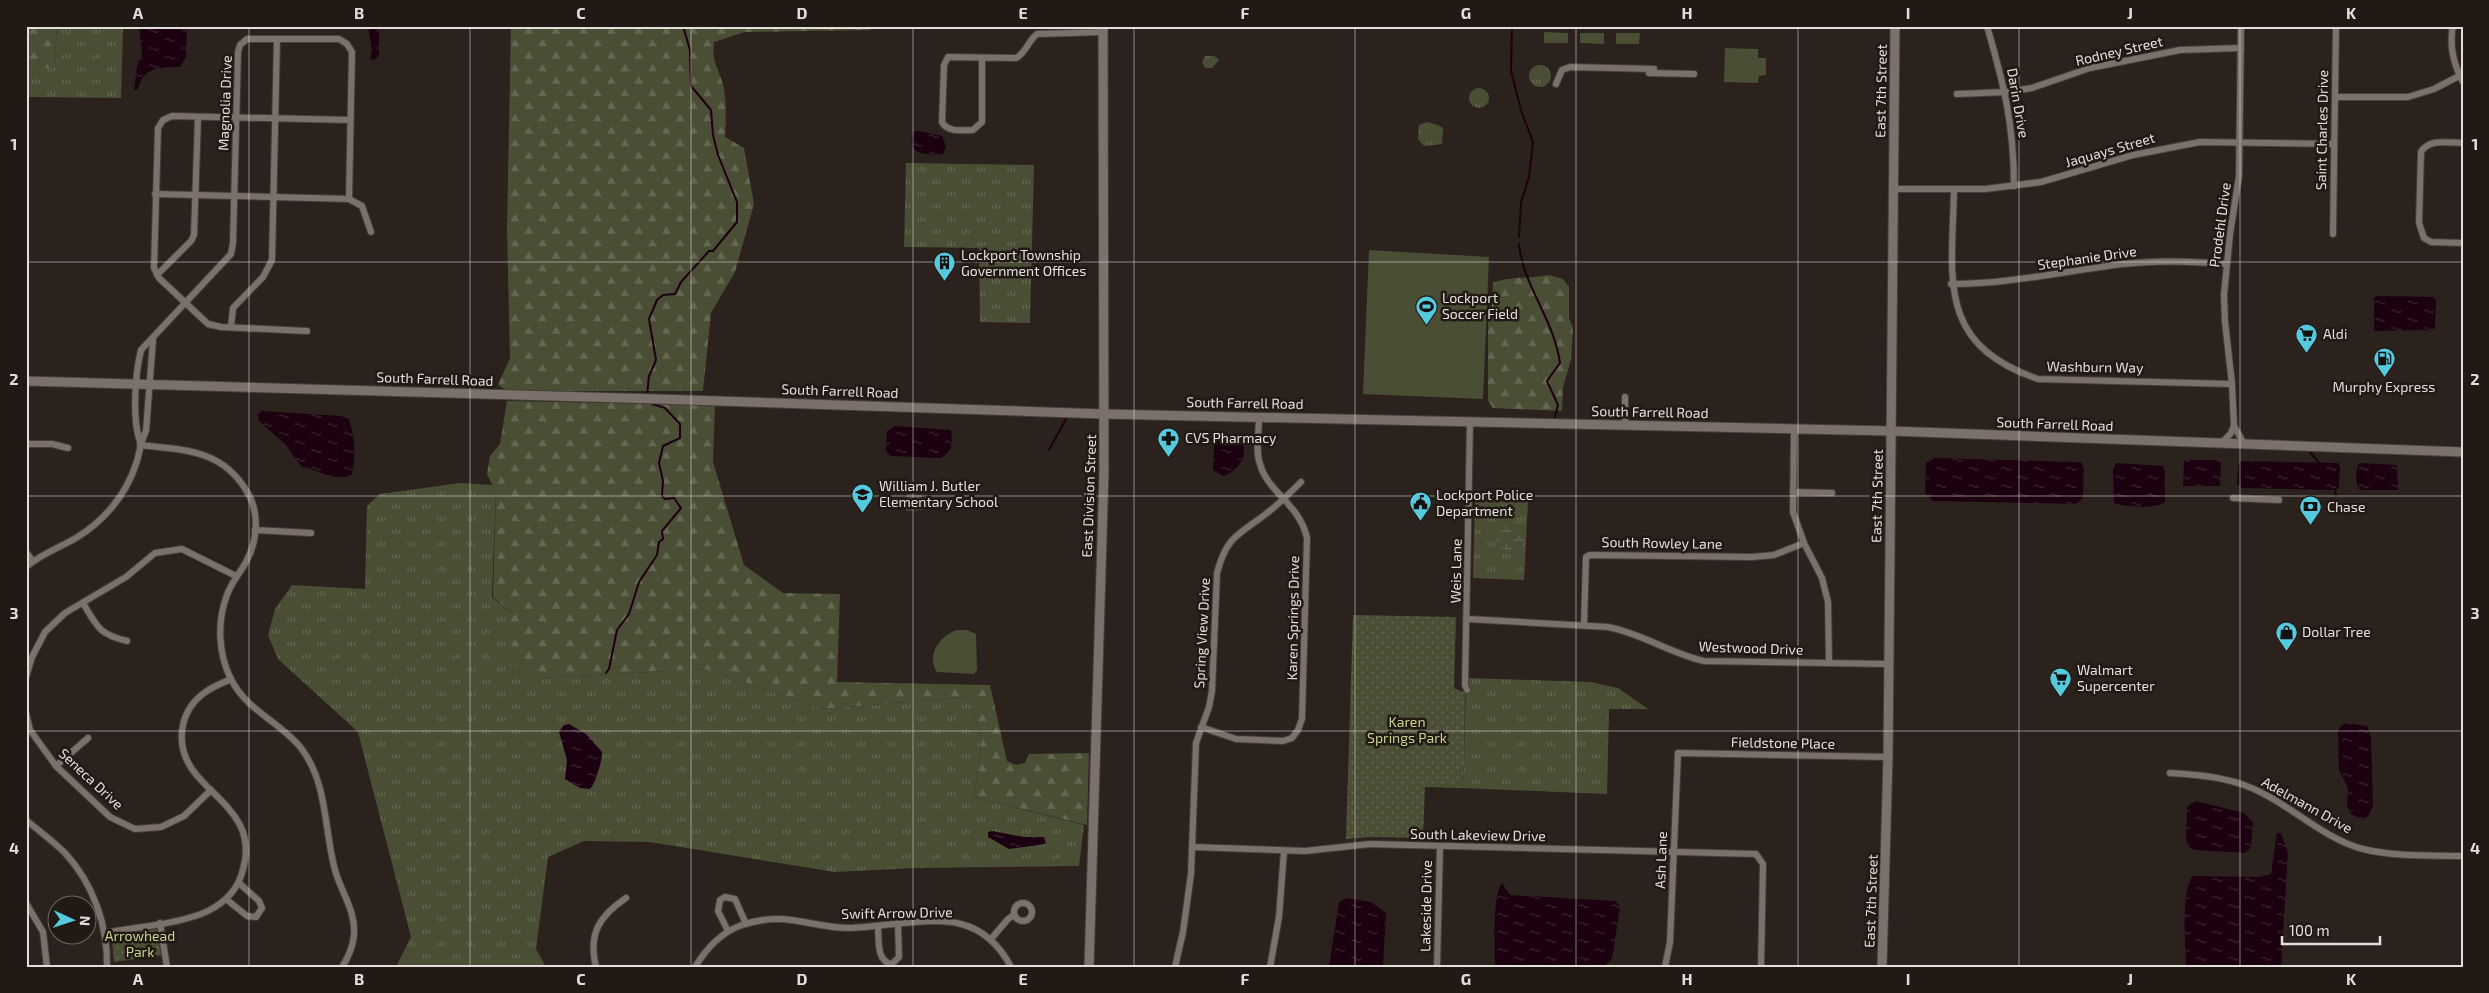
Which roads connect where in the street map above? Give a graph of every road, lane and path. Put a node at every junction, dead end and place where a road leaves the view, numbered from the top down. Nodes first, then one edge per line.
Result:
1 (1895, 26) edge
2 (1987, 26) edge
3 (2241, 26) edge
4 (2336, 26) edge
5 (2453, 26) edge
6 (1103, 29) edge
7 (277, 39) junction
8 (2241, 48) junction
9 (982, 58) junction
10 (1694, 74) dead end
11 (2462, 77) edge
12 (1556, 84) dead end
13 (2006, 92) junction
14 (1957, 94) dead end
15 (2335, 97) junction
16 (198, 117) junction
17 (236, 117) junction
18 (276, 118) junction
19 (350, 120) junction
20 (2240, 142) junction
21 (2463, 143) edge
22 (2334, 144) junction
23 (2014, 186) junction
24 (1894, 189) junction
25 (1954, 190) junction
26 (155, 194) junction
27 (195, 195) junction
28 (234, 196) junction
29 (274, 197) junction
30 (349, 199) junction
31 (371, 232) dead end
32 (2333, 234) dead end
33 (2463, 243) edge
34 (2226, 264) junction
35 (157, 274) junction
36 (1951, 284) junction
37 (185, 304) junction
38 (231, 328) junction
39 (307, 330) dead end
40 (153, 340) junction
41 (26, 381) edge
42 (137, 384) junction
43 (148, 384) junction
44 (2232, 384) junction
45 (1626, 396) dead end
46 (1104, 414) junction
47 (1259, 418) junction
48 (1470, 422) junction
49 (1625, 426) junction
50 (2234, 426) junction
51 (1794, 429) junction
52 (1892, 431) junction
53 (140, 443) junction
54 (2222, 443) junction
55 (26, 444) edge
56 (2244, 444) junction
57 (68, 448) dead end
58 (2463, 452) edge
59 (1302, 482) dead end
60 (1793, 492) junction
61 (1832, 493) dead end
62 (1284, 498) junction
63 (2233, 498) dead end
64 (2279, 500) dead end
65 (255, 530) junction
66 (311, 534) dead end
67 (1804, 543) junction
68 (26, 552) edge
69 (33, 561) junction
70 (26, 567) edge
71 (236, 576) junction
72 (83, 602) junction
73 (1468, 620) junction
74 (1584, 625) junction
75 (127, 641) dead end
76 (1829, 662) junction
77 (1889, 664) junction
78 (26, 677) edge
79 (231, 679) junction
80 (1467, 690) dead end
81 (26, 713) edge
82 (1201, 727) junction
83 (88, 738) dead end
84 (1678, 753) joint
85 (1888, 757) junction
86 (56, 766) junction
87 (2170, 773) dead end
88 (211, 790) junction
89 (26, 820) edge
90 (1440, 846) junction
91 (1192, 847) junction
92 (1284, 851) junction
93 (1673, 852) junction
94 (2463, 856) edge
95 (239, 884) junction
96 (626, 898) dead end
97 (226, 899) junction
98 (26, 903) edge
99 (1014, 915) dead end
100 (160, 923) junction
101 (746, 924) junction
102 (898, 925) junction
103 (878, 926) junction
104 (728, 931) junction
105 (104, 932) junction
106 (991, 939) junction
107 (47, 967) edge
108 (107, 967) edge
109 (167, 967) edge
110 (342, 967) edge
111 (596, 967) edge
112 (695, 967) edge
113 (1011, 967) edge
114 (1090, 967) edge
115 (1175, 967) edge
116 (1270, 967) edge
117 (1437, 967) edge
118 (1665, 967) edge
119 (1761, 967) edge
120 (1882, 967) edge

1 - 24 street, East 7th Street
2 - 13 street, Darin Drive
3 - 8 street, Prodehl Drive
4 - 15 street, Saint Charles Drive
5 - 11 street
6 - 9 street
6 - 46 street, East Division Street
7 - 17 street, Magnolia Drive
7 - 18 street
7 - 19 street, Magnolia Drive
8 - 13 street, Rodney Street
8 - 20 street, Prodehl Drive
9 - 9 street
10 - 12 street
11 - 15 street
13 - 14 street, Rodney Street
13 - 23 street, Darin Drive
15 - 22 street, Saint Charles Drive
16 - 17 street
16 - 26 street
16 - 27 street
17 - 18 street
17 - 28 street, Magnolia Drive
18 - 19 street
18 - 29 street
19 - 30 street, Magnolia Drive
20 - 22 street, Jaquays Street
20 - 23 street, Jaquays Street
20 - 34 street, Prodehl Drive
21 - 33 street
22 - 32 street, Saint Charles Drive
23 - 25 street, Jaquays Street
24 - 25 street, Jaquays Street
24 - 52 street, East 7th Street
25 - 36 street, Washburn Way
26 - 27 street
26 - 35 street
27 - 28 street
27 - 35 street
28 - 29 street
28 - 37 street, Magnolia Drive
29 - 30 street
29 - 38 street
30 - 31 street
34 - 36 street, Stephanie Drive
34 - 44 street, Prodehl Drive
35 - 37 street
36 - 44 street, Washburn Way
37 - 38 street
37 - 40 street, Magnolia Drive
38 - 39 street
40 - 42 street, Magnolia Drive
40 - 43 street
41 - 42 street, South Farrell Road
42 - 43 street, South Farrell Road
42 - 53 street, Magnolia Drive
43 - 46 street, South Farrell Road
43 - 53 street
44 - 50 street, Prodehl Drive
45 - 49 street
46 - 47 street, South Farrell Road
46 - 114 street, East Division Street
47 - 48 street, South Farrell Road
47 - 62 street, Karen Springs Drive
48 - 49 street, South Farrell Road
48 - 73 street, Weis Lane
49 - 51 street, South Farrell Road
50 - 54 street
50 - 56 street, Prodehl Drive
51 - 52 street, South Farrell Road
51 - 60 street
52 - 54 street, South Farrell Road
52 - 77 street, East 7th Street
53 - 65 street
53 - 69 street
54 - 56 street, South Farrell Road
55 - 57 street
56 - 58 street, South Farrell Road
59 - 62 street, Spring View Drive
60 - 61 street
60 - 67 street
62 - 82 street, Spring View Drive
62 - 82 street, Karen Springs Drive
63 - 64 street
65 - 66 street
65 - 71 street
67 - 74 street, South Rowley Lane
67 - 76 street
68 - 69 street
69 - 70 street
71 - 72 street
71 - 79 street
72 - 75 street
72 - 78 street
73 - 74 street, Westwood Drive
73 - 80 street, Weis Lane
74 - 76 street, Westwood Drive
76 - 77 street, Westwood Drive
77 - 85 street, East 7th Street
79 - 88 street
79 - 110 street
81 - 86 street, Seneca Drive
82 - 91 street, Spring View Drive
83 - 86 street
84 - 85 street, Fieldstone Place
84 - 93 street, Ash Lane
85 - 120 street, East 7th Street
86 - 88 street, Seneca Drive
87 - 94 street, Adelmann Drive
88 - 95 street
89 - 105 street
90 - 92 street, South Lakeview Drive
90 - 93 street, South Lakeview Drive
90 - 117 street, Lakeside Drive
91 - 92 street, South Lakeview Drive
91 - 115 street, Spring View Drive
92 - 116 street
93 - 118 street, Ash Lane
93 - 119 street, South Lakeview Drive
95 - 97 street
95 - 97 street
96 - 111 street
97 - 100 street
98 - 107 street
99 - 106 street
100 - 105 street
100 - 109 street
101 - 103 street, Swift Arrow Drive
101 - 104 street, Swift Arrow Drive
101 - 104 street
102 - 103 street, Swift Arrow Drive
102 - 103 street
102 - 106 street, Swift Arrow Drive
104 - 112 street, Swift Arrow Drive
105 - 108 street
106 - 113 street, Swift Arrow Drive

